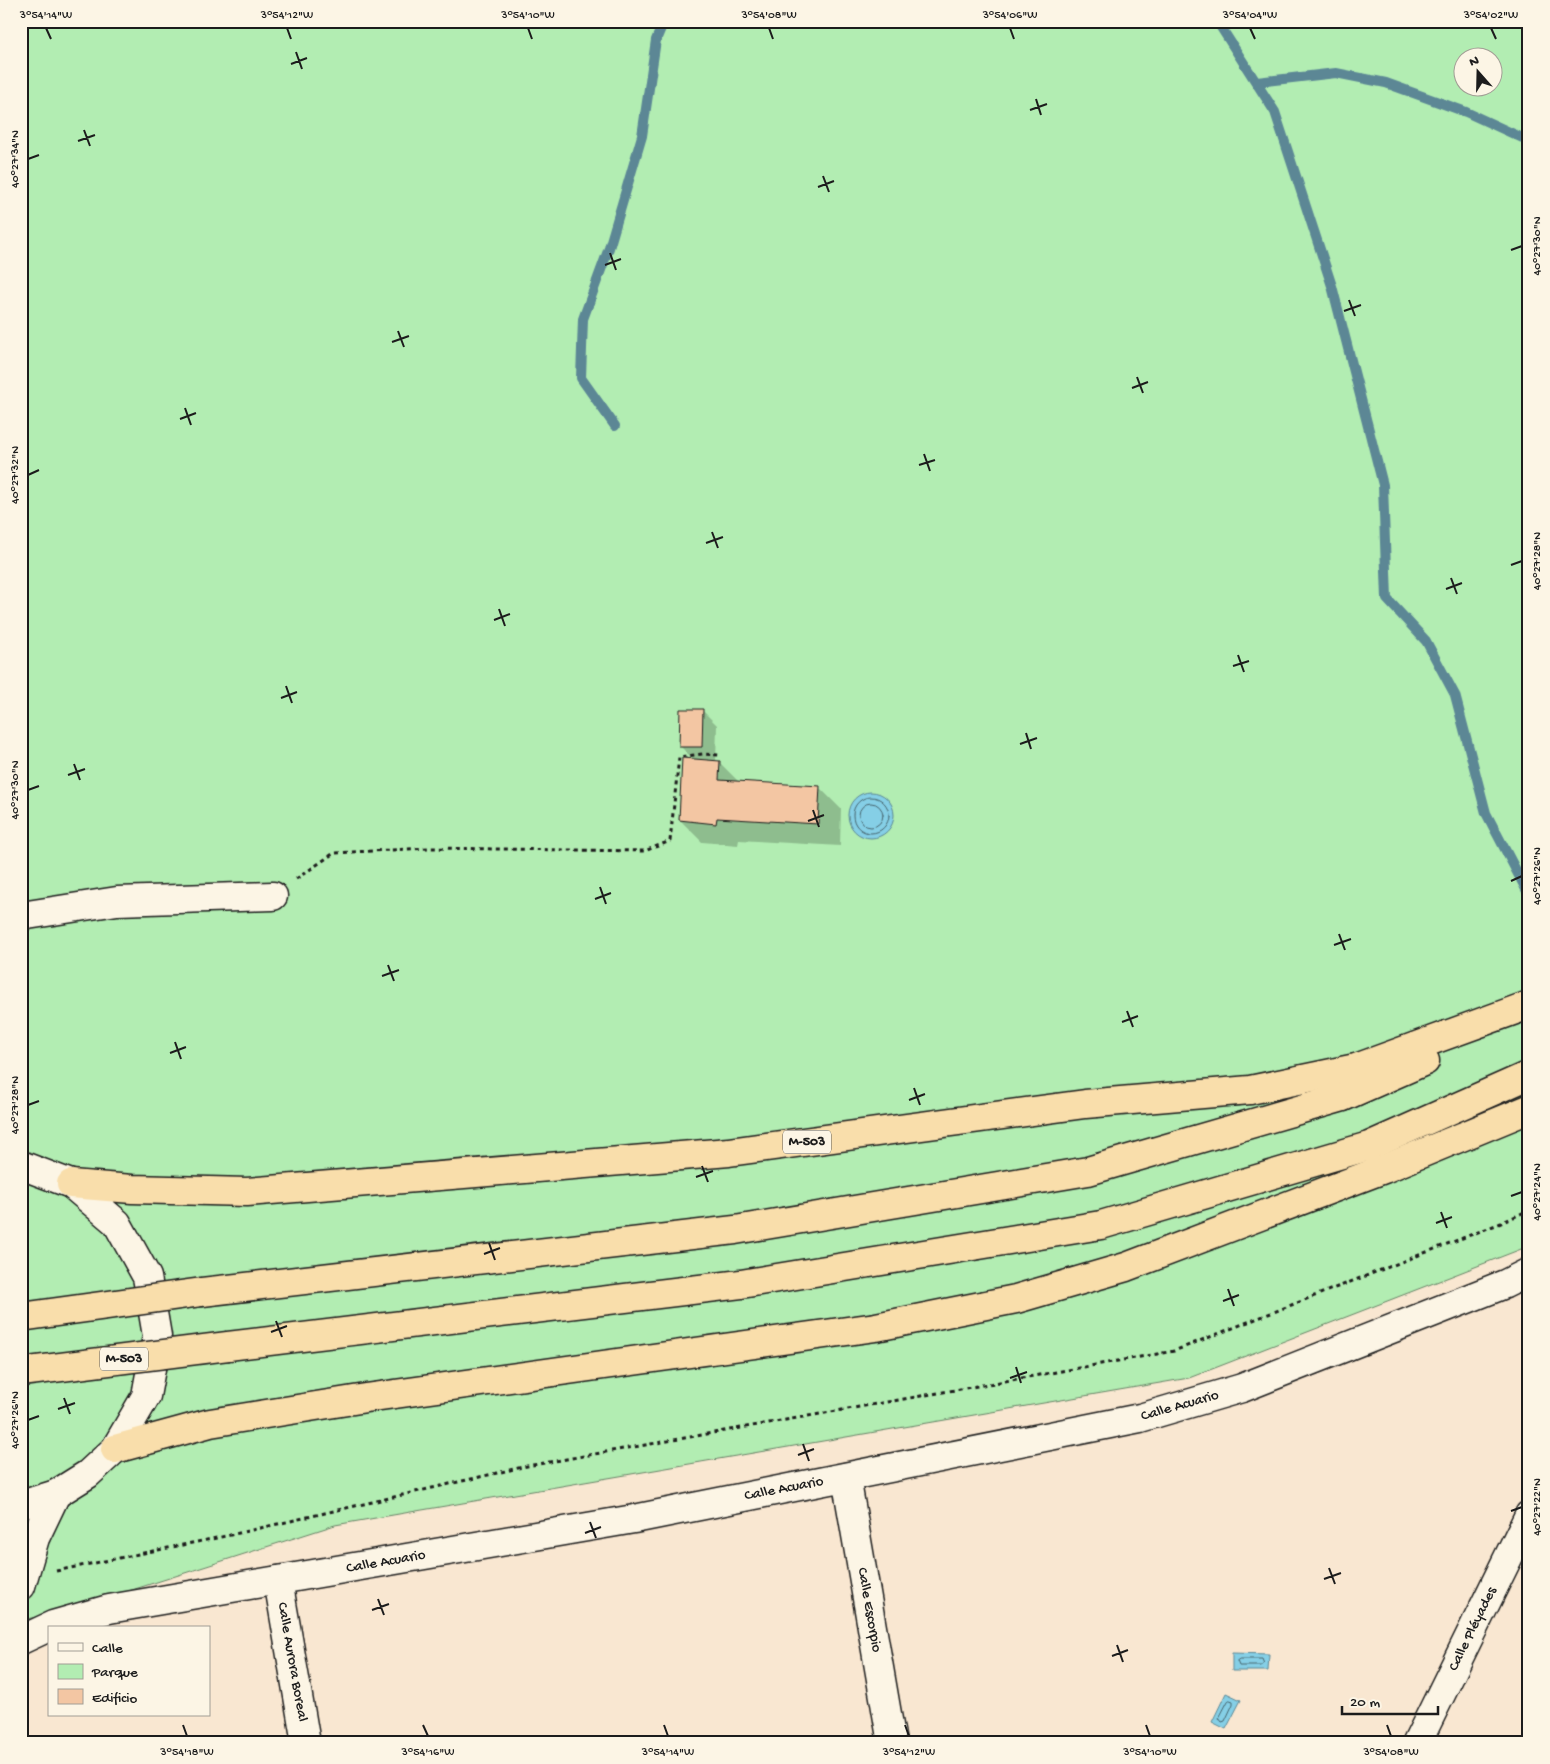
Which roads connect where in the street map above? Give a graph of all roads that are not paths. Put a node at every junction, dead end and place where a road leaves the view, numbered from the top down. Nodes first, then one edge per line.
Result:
1 (273, 896) road end
2 (21, 916) edge
3 (1529, 1005) edge
4 (1529, 1014) edge
5 (1529, 1075) edge
6 (1529, 1109) edge
7 (21, 1165) edge
8 (71, 1184) junction
9 (1529, 1272) edge
10 (21, 1317) edge
11 (21, 1372) edge
12 (115, 1449) junction
13 (846, 1477) junction
14 (56, 1494) junction
15 (21, 1505) edge
16 (1529, 1515) edge
17 (278, 1580) junction
18 (22, 1582) edge
19 (51, 1626) edge
20 (48, 1627) edge
21 (21, 1640) edge
22 (306, 1743) edge
23 (892, 1743) edge
24 (1417, 1743) edge

1 - 2 street
3 - 8 highway, M-503
4 - 10 highway, bridge
5 - 11 highway, M-503, bridge
6 - 12 highway
7 - 8 street, M-503
8 - 12 street, M-503
9 - 13 street, Calle Acuario
12 - 14 street, M-503
13 - 17 street, Calle Acuario
13 - 23 street, Calle Escorpio
14 - 15 street, M-503
14 - 18 street
16 - 24 street, Calle Pléyades
17 - 19 street, Calle Acuario
17 - 22 street, Calle Aurora Boreal
20 - 21 street, Calle Acuario

